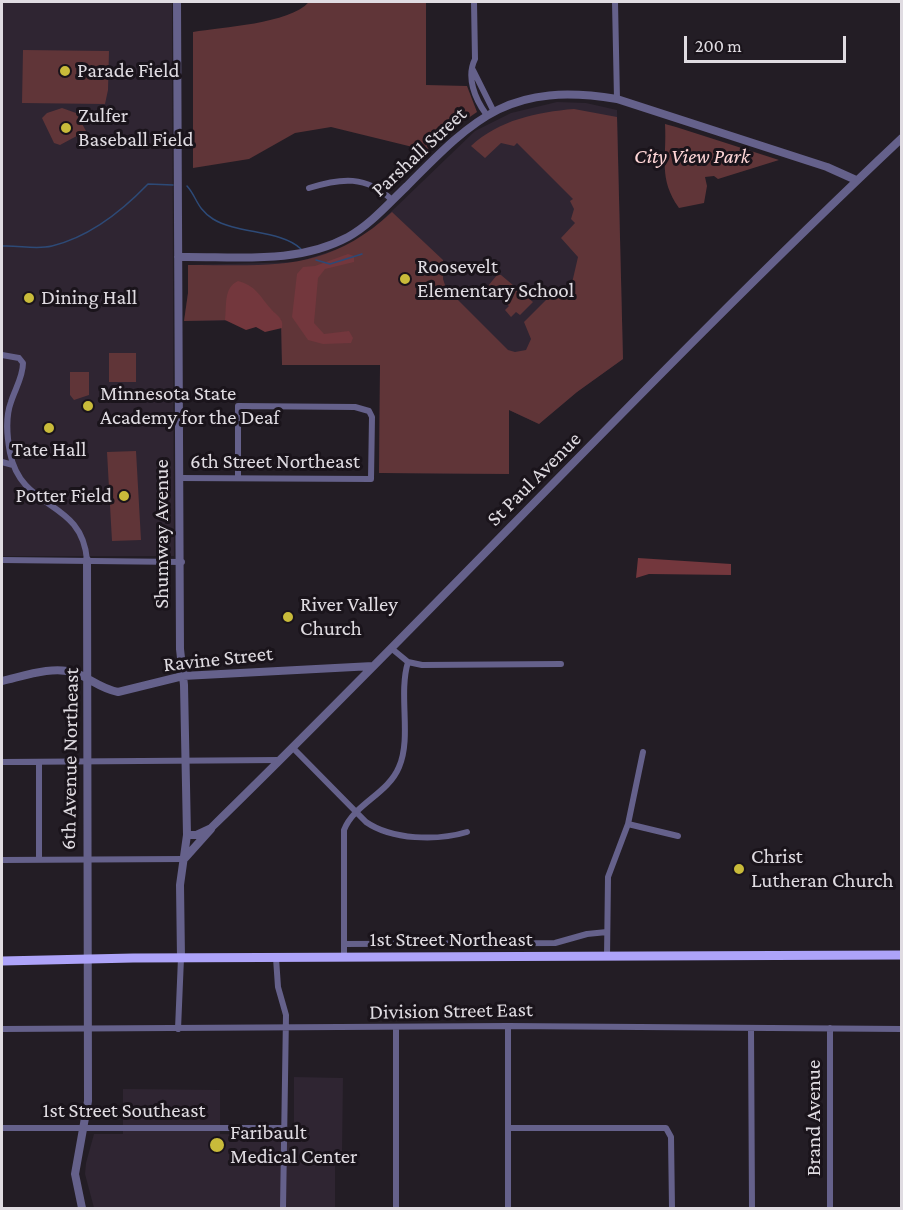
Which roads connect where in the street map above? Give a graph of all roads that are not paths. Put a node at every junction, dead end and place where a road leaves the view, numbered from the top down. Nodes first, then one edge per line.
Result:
1 (177, 2) edge
2 (474, 2) edge
3 (615, 2) edge
4 (616, 99) junction
5 (490, 112) junction
6 (902, 138) edge
7 (856, 180) junction
8 (309, 188) dead end
9 (392, 200) junction
10 (178, 256) junction
11 (2, 355) edge
12 (10, 452) junction
13 (2, 460) edge
14 (13, 465) junction
15 (180, 478) junction
16 (238, 478) junction
17 (2, 560) edge
18 (87, 560) junction
19 (182, 562) junction
20 (391, 648) junction
21 (408, 662) junction
22 (561, 664) dead end
23 (374, 666) junction
24 (183, 676) junction
25 (2, 681) edge
26 (89, 681) junction
27 (293, 748) junction
28 (643, 752) dead end
29 (87, 760) junction
30 (186, 760) junction
31 (281, 760) junction
32 (2, 762) edge
33 (39, 762) junction
34 (357, 813) junction
35 (628, 824) junction
36 (211, 828) junction
37 (467, 832) dead end
38 (187, 835) junction
39 (678, 836) dead end
40 (184, 859) junction
41 (2, 860) edge
42 (39, 860) junction
43 (87, 860) junction
44 (607, 932) junction
45 (344, 945) junction
46 (902, 955) edge
47 (607, 957) junction
48 (87, 958) junction
49 (181, 958) junction
50 (276, 958) junction
51 (344, 958) junction
52 (2, 961) edge
53 (508, 1026) junction
54 (396, 1028) junction
55 (751, 1028) junction
56 (830, 1028) junction
57 (2, 1029) edge
58 (88, 1029) junction
59 (178, 1029) junction
60 (286, 1029) junction
61 (902, 1029) edge
62 (83, 1127) junction
63 (2, 1128) edge
64 (283, 1128) junction
65 (508, 1128) junction
66 (82, 1209) edge
67 (284, 1209) edge
68 (396, 1209) edge
69 (508, 1209) edge
70 (672, 1209) edge
71 (752, 1209) edge
72 (830, 1209) edge

1 - 10 street, Shumway Avenue
2 - 5 street
3 - 4 street
4 - 5 street, Parshall Street
4 - 7 street, Parshall Street
5 - 9 street, Parshall Street
6 - 7 street, St Paul Avenue
7 - 20 street, St Paul Avenue
8 - 9 street
9 - 10 street, Parshall Street
10 - 15 street, Shumway Avenue
11 - 12 street
12 - 13 street
12 - 14 street
13 - 14 street
14 - 18 street
15 - 16 street, 6th Street Northeast
15 - 19 street, Shumway Avenue
16 - 16 street, 6th Street Northeast
17 - 18 street
18 - 19 street
18 - 26 street, 6th Avenue Northeast
19 - 24 street, Shumway Avenue
20 - 21 street
20 - 23 street, St Paul Avenue
21 - 22 street
21 - 34 street
23 - 24 street, Ravine Street
23 - 27 street, St Paul Avenue
24 - 26 street, Ravine Street
24 - 30 street, Shumway Avenue
25 - 26 street, Ravine Street
26 - 29 street, 6th Avenue Northeast
27 - 31 street, St Paul Avenue
27 - 34 street
28 - 35 street
29 - 30 street
29 - 33 street
29 - 43 street, 6th Avenue Northeast
30 - 31 street
30 - 38 street, Shumway Avenue
31 - 36 street, St Paul Avenue
32 - 33 street
33 - 42 street
34 - 37 street
34 - 45 street
35 - 39 street
35 - 44 street
36 - 38 street, St Paul Avenue
36 - 40 street
38 - 40 street, Shumway Avenue
40 - 43 street
40 - 49 street, Shumway Avenue
41 - 42 street
42 - 43 street
43 - 48 street, 6th Avenue Northeast
44 - 45 street
44 - 47 street
45 - 51 street
46 - 47 main road, 1st Street Northeast
47 - 51 main road, 1st Street Northeast
48 - 49 main road, 1st Street Northeast
48 - 52 main road, 1st Street Northeast
48 - 58 street, 6th Avenue Northeast
49 - 50 main road, 1st Street Northeast
49 - 59 street, Shumway Avenue
50 - 51 main road, 1st Street Northeast
50 - 60 street
53 - 54 street, Division Street East
53 - 55 street, Division Street East
53 - 65 street
54 - 60 street, Division Street East
54 - 68 street
55 - 56 street, Division Street East
55 - 71 street
56 - 61 street, Division Street East
56 - 72 street, Brand Avenue
57 - 58 street, Division Street East
58 - 59 street, Division Street East
58 - 62 street, 6th Avenue Northeast
59 - 60 street, Division Street East
60 - 64 street
62 - 63 street, 1st Street Southeast
62 - 64 street, 1st Street Southeast
62 - 66 street, 6th Avenue Northeast
64 - 67 street
65 - 69 street
65 - 70 street

